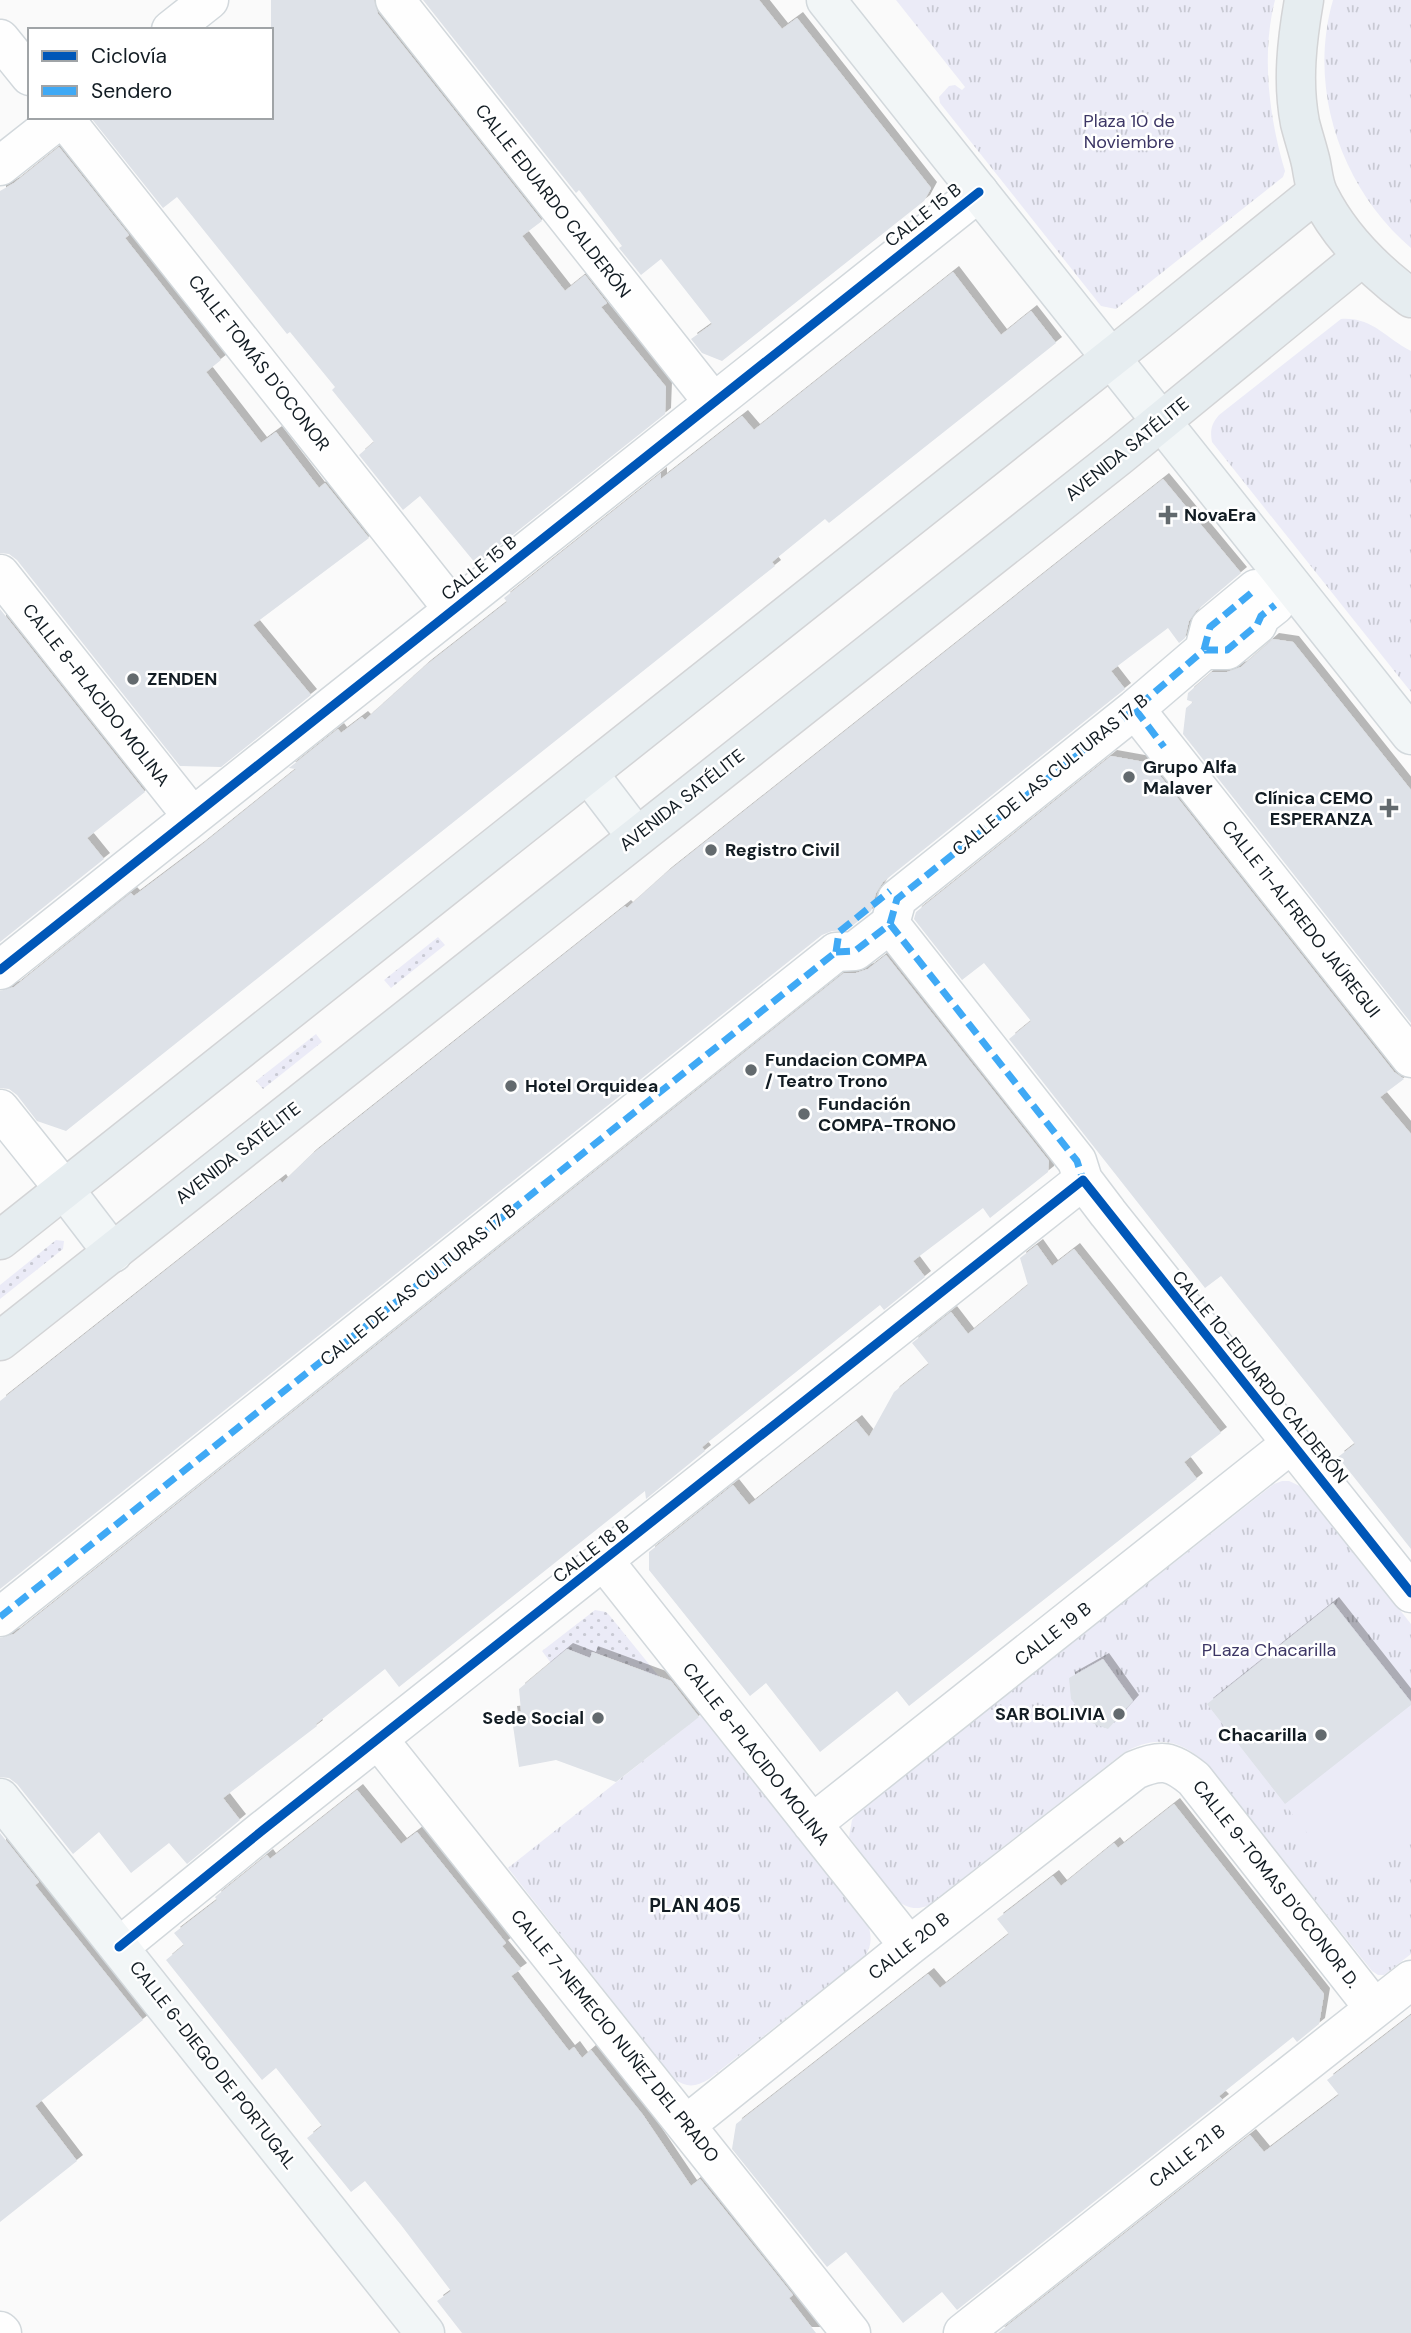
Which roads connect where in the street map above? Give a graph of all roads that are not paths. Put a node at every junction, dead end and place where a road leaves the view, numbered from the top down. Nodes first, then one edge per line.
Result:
1 (209, 0) edge
2 (395, 0) edge
3 (826, 0) edge
4 (1304, 0) edge
5 (174, 28) edge
6 (0, 39) edge
7 (28, 74) edge
8 (60, 119) edge
9 (65, 119) edge
10 (0, 166) edge
11 (979, 192) junction
12 (1317, 192) junction
13 (1362, 257) junction
14 (1411, 298) edge
15 (1111, 357) junction
16 (713, 402) junction
17 (1161, 421) junction
18 (0, 574) edge
19 (1265, 597) dead end
20 (453, 609) junction
21 (1135, 709) junction
22 (1411, 734) edge
23 (588, 773) junction
24 (192, 816) junction
25 (636, 836) junction
26 (892, 905) junction
27 (0, 970) edge
28 (1411, 1058) edge
29 (0, 1109) edge
30 (1083, 1180) junction
31 (64, 1189) junction
32 (0, 1240) edge
33 (113, 1253) junction
34 (0, 1342) edge
35 (1292, 1443) junction
36 (604, 1561) junction
37 (1411, 1593) edge
38 (0, 1617) edge
39 (378, 1739) junction
40 (1135, 1770) joint
41 (0, 1798) edge
42 (812, 1824) junction
43 (909, 1946) junction
44 (119, 1947) junction
45 (1411, 1980) edge
46 (1374, 2008) junction
47 (686, 2125) junction
48 (425, 2333) edge
49 (851, 2333) edge
50 (963, 2333) edge

1 - 5 street
2 - 16 street, CALLE EDUARDO CALDERÓN
3 - 11 street
4 - 12 main road
6 - 7 street
8 - 10 street
9 - 20 street, CALLE TOMÁS D'OCONOR
11 - 15 street
11 - 16 street, CALLE 15 B
12 - 13 main road
12 - 15 main road
13 - 14 main road
13 - 17 main road, AVENIDA SATÉLITE
15 - 17 street
15 - 23 main road
16 - 20 street, CALLE 15 B
17 - 22 street
17 - 25 main road, AVENIDA SATÉLITE
18 - 24 street, CALLE 8-PLACIDO MOLINA
19 - 21 street, CALLE DE LAS CULTURAS 17 B
20 - 24 street, CALLE 15 B
21 - 26 street, CALLE DE LAS CULTURAS 17 B
21 - 28 street, CALLE 11-ALFREDO JAÚREGUI
23 - 25 street
23 - 31 main road
24 - 27 street, CALLE 15 B
25 - 33 main road, AVENIDA SATÉLITE
26 - 30 street, CALLE 10-EDUARDO CALDERÓN
26 - 38 street, CALLE DE LAS CULTURAS 17 B
29 - 31 street
30 - 35 street, CALLE 10-EDUARDO CALDERÓN
30 - 36 street, CALLE 18 B
31 - 32 main road
31 - 33 street
33 - 34 main road, AVENIDA SATÉLITE
35 - 37 street, CALLE 10-EDUARDO CALDERÓN
35 - 42 street, CALLE 19 B
36 - 39 street, CALLE 18 B
36 - 42 street, CALLE 8-PLACIDO MOLINA
39 - 44 street, CALLE 18 B
39 - 47 street, CALLE 7-NEMECIO NUÑEZ DEL PRADO
40 - 43 street, CALLE 20 B
40 - 46 street, CALLE 9-TOMAS D'OCONOR D.
41 - 44 street, CALLE 6-DIEGO DE PORTUGAL
42 - 43 street, CALLE 8-PLACIDO MOLINA
43 - 47 street, CALLE 20 B
44 - 48 street, CALLE 6-DIEGO DE PORTUGAL
45 - 46 street, CALLE 21 B
46 - 50 street, CALLE 21 B
47 - 49 street, CALLE 7-NEMECIO NUÑEZ DEL PRADO

